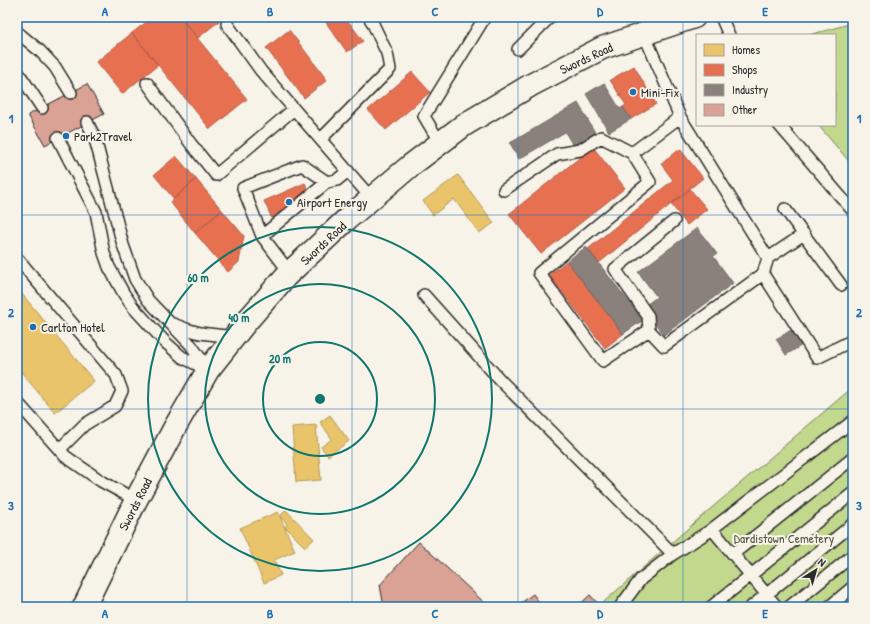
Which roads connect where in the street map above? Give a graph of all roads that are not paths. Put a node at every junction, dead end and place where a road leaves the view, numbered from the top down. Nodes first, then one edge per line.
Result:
1 (485, 17) edge
2 (550, 17) edge
3 (694, 17) edge
4 (721, 17) edge
5 (374, 19) edge
6 (227, 24) dead end
7 (17, 32) edge
8 (644, 34) junction
9 (729, 34) edge
10 (518, 49) dead end
11 (17, 71) edge
12 (147, 83) dead end
13 (71, 93) dead end
14 (42, 108) dead end
15 (294, 109) junction
16 (680, 117) junction
17 (87, 122) dead end
18 (780, 126) edge
19 (58, 138) dead end
20 (321, 139) junction
21 (440, 143) junction
22 (632, 153) junction
23 (348, 171) junction
24 (327, 182) junction
25 (504, 190) dead end
26 (372, 199) junction
27 (785, 208) dead end
28 (853, 211) edge
29 (674, 221) dead end
30 (804, 234) junction
31 (262, 236) junction
32 (17, 258) edge
33 (768, 258) junction
34 (290, 273) junction
35 (763, 274) junction
36 (841, 285) dead end
37 (424, 295) dead end
38 (167, 321) junction
39 (649, 330) junction
40 (234, 337) junction
41 (853, 340) edge
42 (208, 370) junction
43 (17, 402) edge
44 (853, 421) edge
45 (60, 449) junction
46 (853, 458) edge
47 (853, 492) edge
48 (136, 500) junction
49 (853, 524) edge
50 (712, 529) junction
51 (673, 554) junction
52 (733, 554) junction
53 (853, 555) edge
54 (750, 575) junction
55 (853, 588) edge
56 (766, 595) junction
57 (84, 607) edge
58 (620, 607) edge
59 (711, 607) edge
60 (751, 607) edge
61 (777, 607) edge
62 (789, 607) edge
63 (829, 607) edge

1 - 21 lane
2 - 10 lane
3 - 8 main road, Swords Road
4 - 9 lane
5 - 20 lane
6 - 15 lane
7 - 13 lane
8 - 16 lane
8 - 21 main road, Swords Road
11 - 14 lane
12 - 15 lane
15 - 20 lane
16 - 22 lane
16 - 33 lane
17 - 38 lane
18 - 28 lane
19 - 42 lane
20 - 23 lane
21 - 26 main road, Swords Road
22 - 25 lane
22 - 39 lane
23 - 24 lane
23 - 26 lane
24 - 31 lane
24 - 31 lane
26 - 34 main road, Swords Road
27 - 30 lane
29 - 39 lane
30 - 33 lane
30 - 36 lane
31 - 34 lane
32 - 45 lane
33 - 35 lane
34 - 40 main road, Swords Road
35 - 39 lane
35 - 41 lane
37 - 51 lane
38 - 40 lane
38 - 42 lane
40 - 42 main road, Swords Road
42 - 48 main road, Swords Road
43 - 45 lane
44 - 50 lane
45 - 48 lane
46 - 52 lane
47 - 54 lane
48 - 57 main road, Swords Road
49 - 56 lane
50 - 51 lane
50 - 52 lane
51 - 58 lane
52 - 54 lane
53 - 62 lane
54 - 56 lane
54 - 59 lane
55 - 63 lane
56 - 60 lane
56 - 61 lane

